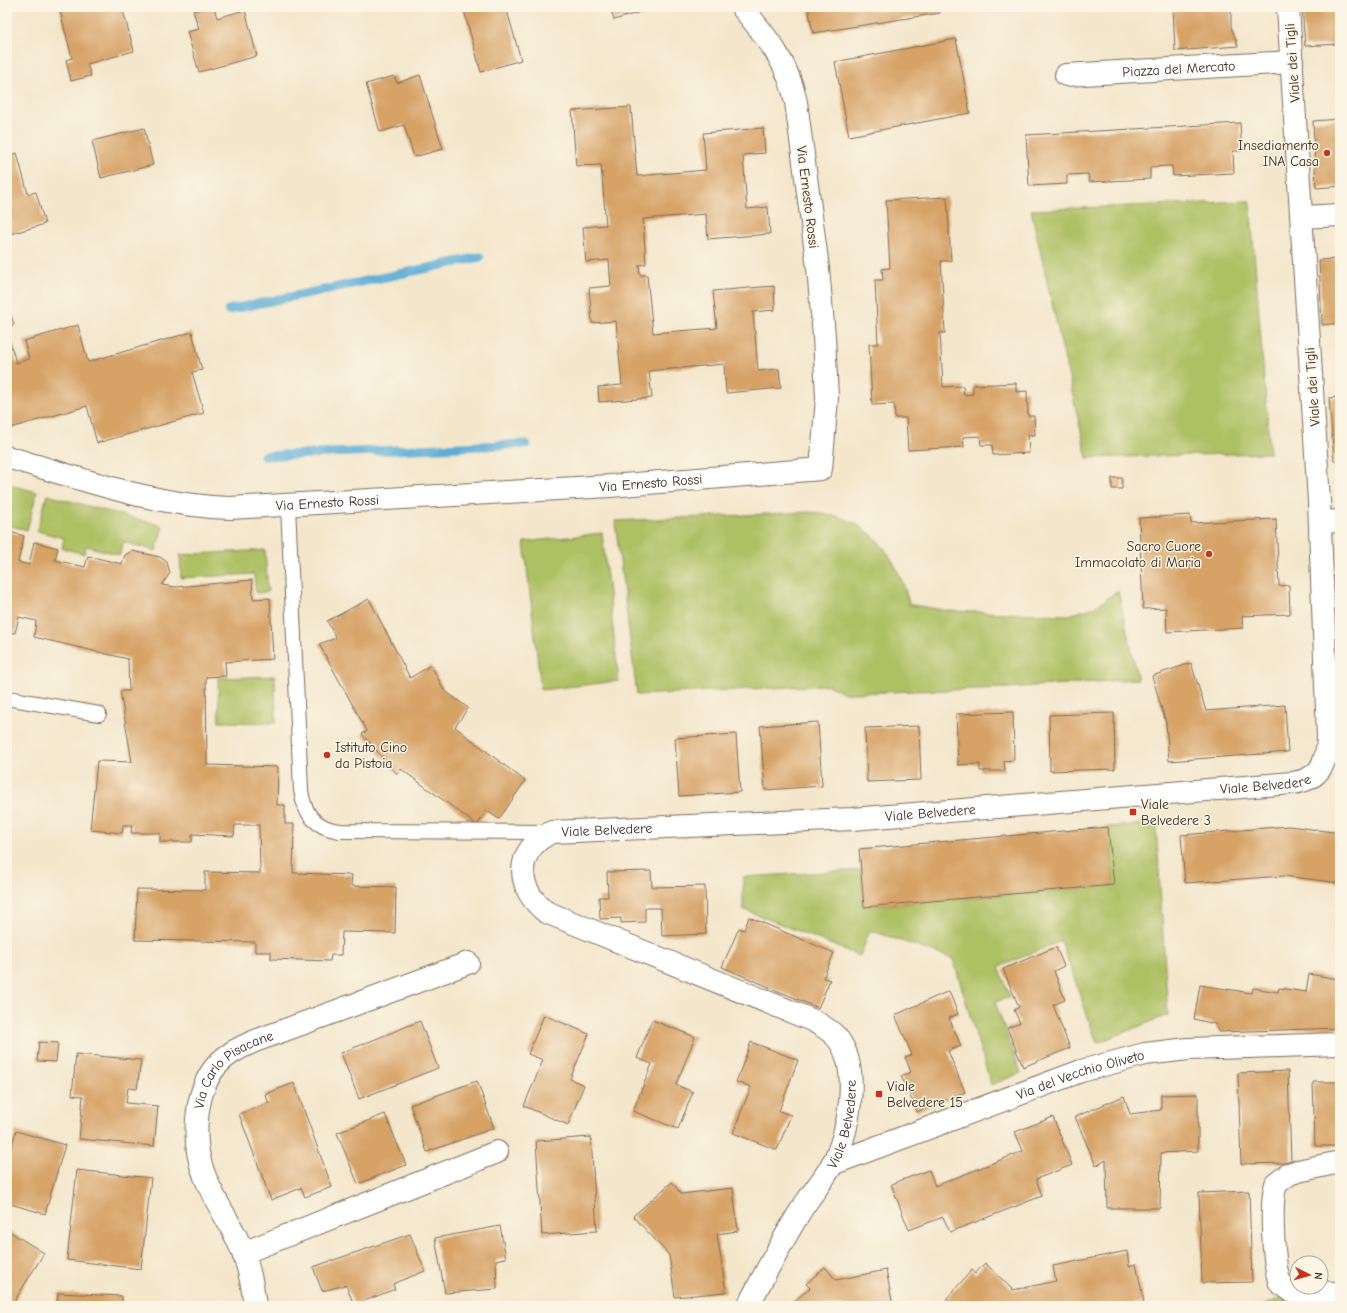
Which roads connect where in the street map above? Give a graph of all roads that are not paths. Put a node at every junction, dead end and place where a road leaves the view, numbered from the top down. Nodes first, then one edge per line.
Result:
1 (742, 7) edge
2 (1288, 7) edge
3 (1292, 62) junction
4 (1066, 75) dead end
5 (1340, 215) edge
6 (1302, 217) junction
7 (7, 457) edge
8 (288, 506) junction
9 (1330, 522) edge
10 (7, 698) edge
11 (99, 714) dead end
12 (1322, 766) joint
13 (552, 832) junction
14 (468, 963) dead end
15 (1340, 1044) edge
16 (497, 1152) dead end
17 (1340, 1162) edge
18 (832, 1164) junction
19 (244, 1253) junction
20 (1340, 1293) edge
21 (255, 1306) edge
22 (748, 1306) edge

1 - 8 street, Via Ernesto Rossi
2 - 3 street, Viale dei Tigli
3 - 4 street, Piazza del Mercato
3 - 6 street, Viale dei Tigli
5 - 6 street
6 - 9 street, Viale dei Tigli
7 - 8 street, Via Ernesto Rossi
8 - 13 lane
9 - 12 street, Viale dei Tigli
10 - 11 lane
12 - 13 street, Viale Belvedere
13 - 18 street, Viale Belvedere
14 - 19 street, Via Carlo Pisacane
15 - 18 street, Via del Vecchio Oliveto
16 - 19 street
17 - 20 street
18 - 22 street, Viale Belvedere
19 - 21 street, Via Carlo Pisacane

